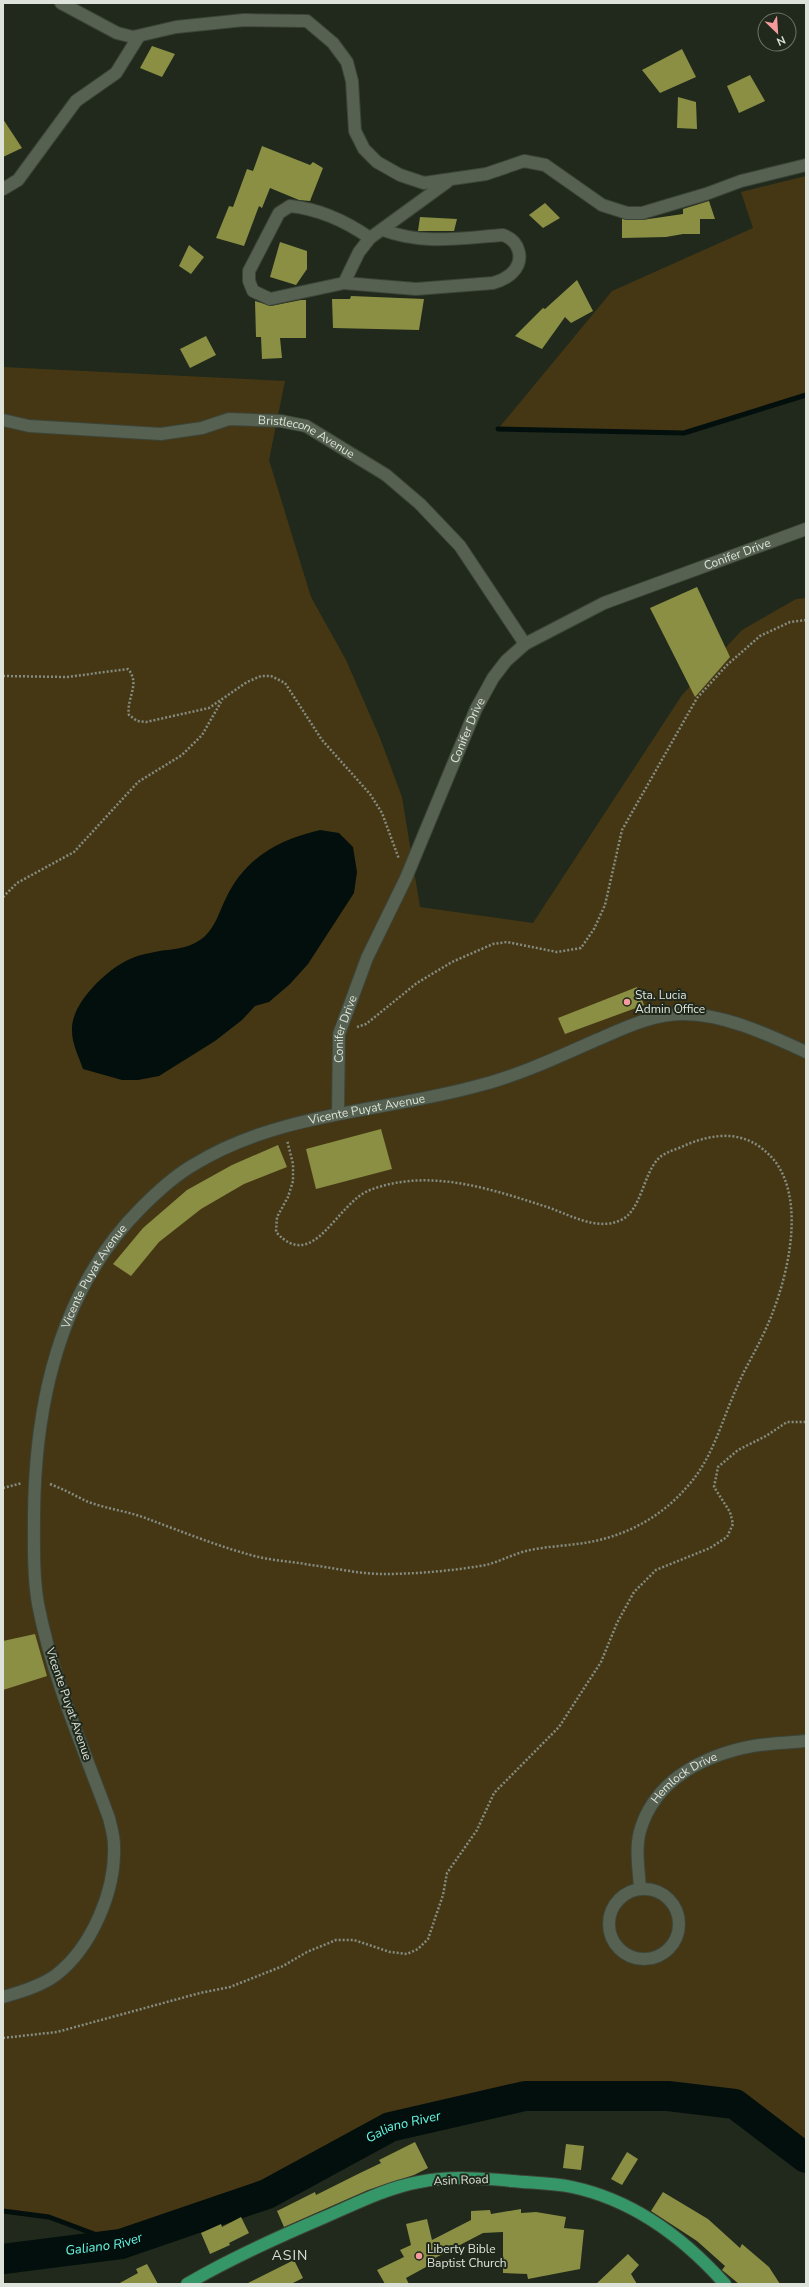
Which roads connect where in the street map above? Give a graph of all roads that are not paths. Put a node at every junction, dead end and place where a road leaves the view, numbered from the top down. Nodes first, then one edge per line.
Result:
1 (61, 3) edge
2 (139, 36) junction
3 (806, 165) edge
4 (448, 181) junction
5 (3, 189) edge
6 (383, 230) junction
7 (370, 238) junction
8 (344, 283) junction
9 (3, 420) edge
10 (806, 529) edge
11 (525, 644) junction
12 (806, 1052) edge
13 (338, 1113) junction
14 (806, 1741) edge
15 (640, 1889) junction
16 (3, 1997) edge
17 (187, 2284) edge
18 (725, 2284) edge

1 - 2 street
2 - 4 street
2 - 5 street
3 - 4 street
4 - 6 street
6 - 7 street
6 - 8 street
7 - 8 street
7 - 8 street
9 - 11 street, Bristlecone Avenue
10 - 11 street, Conifer Drive
11 - 13 street, Conifer Drive
12 - 13 street, Vicente Puyat Avenue
13 - 16 street, Vicente Puyat Avenue
14 - 15 street, Hemlock Drive
15 - 15 street
17 - 18 main road, Asin Road

